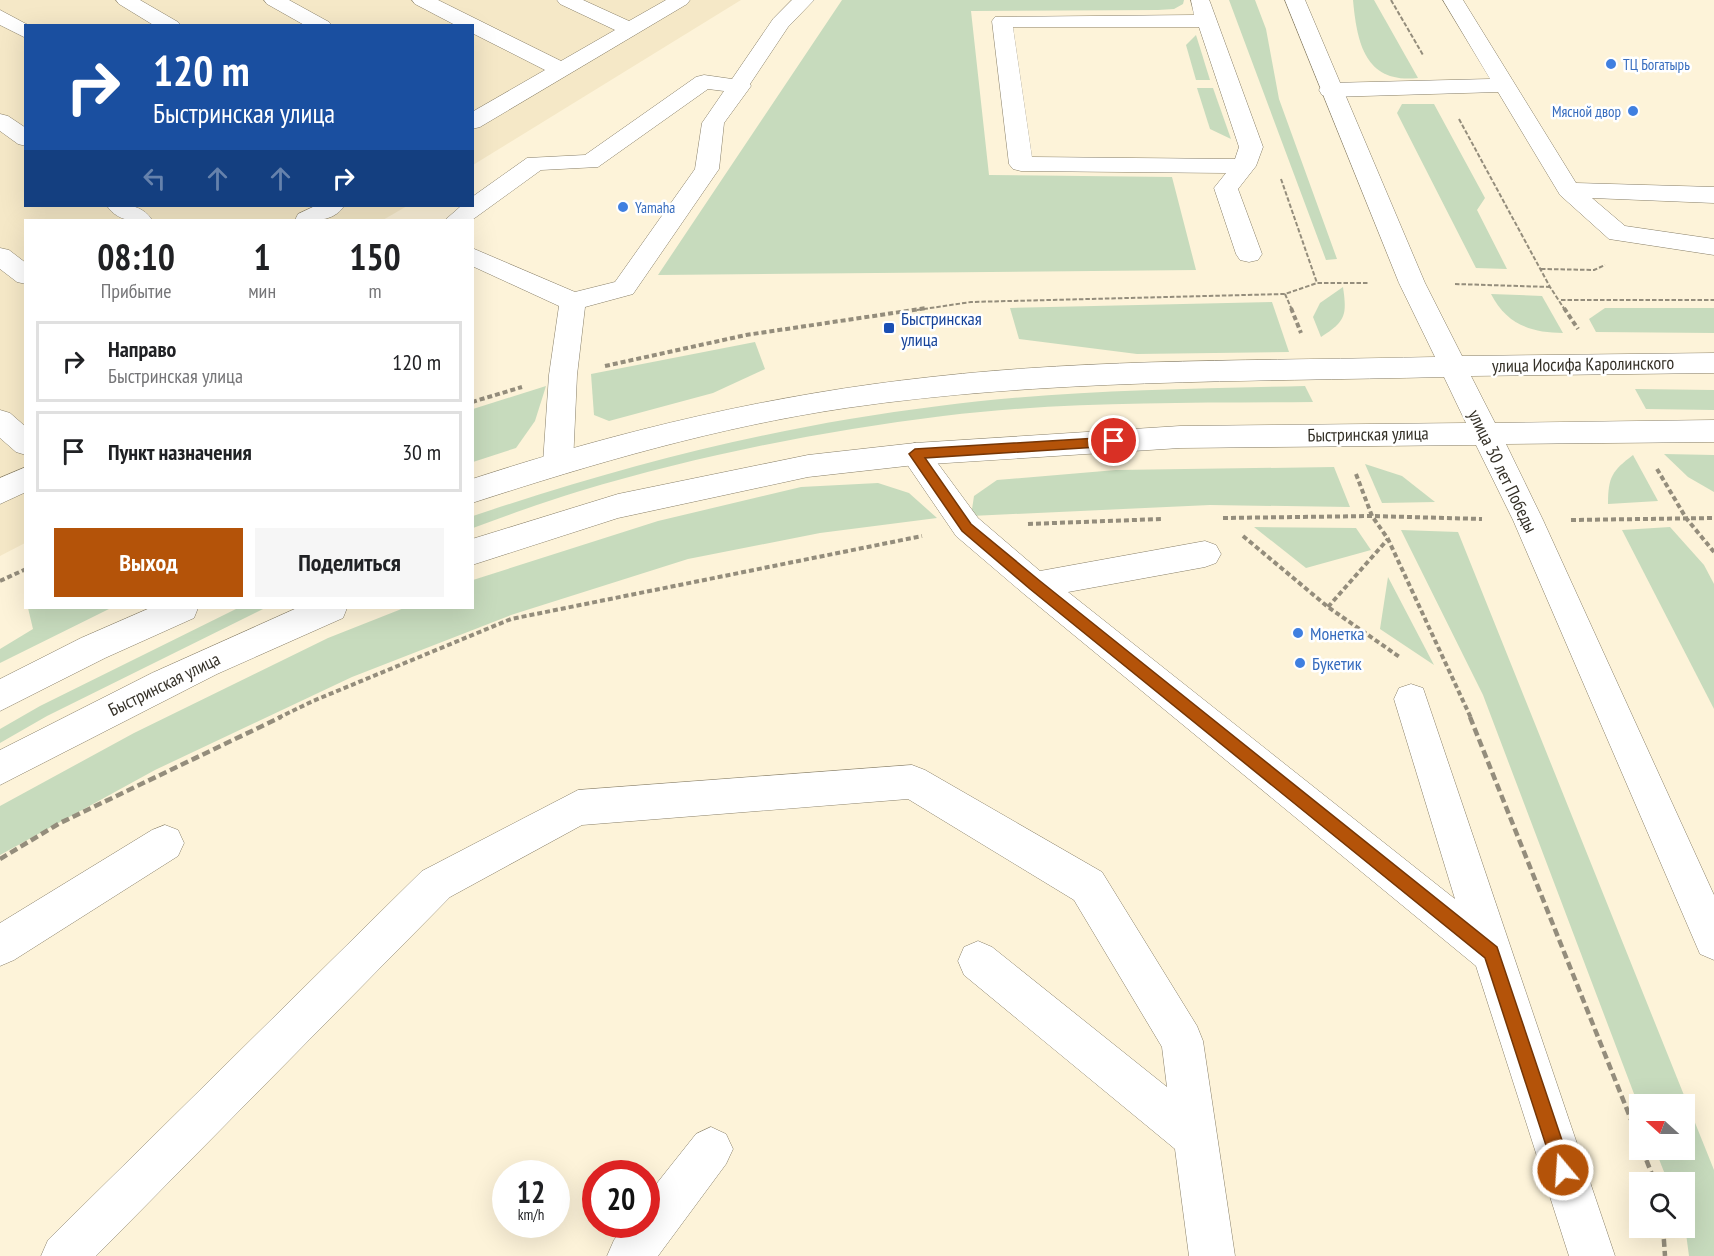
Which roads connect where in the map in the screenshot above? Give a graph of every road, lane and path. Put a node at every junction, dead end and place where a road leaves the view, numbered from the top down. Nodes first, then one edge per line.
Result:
1 (126, 0) edge
2 (274, 0) edge
3 (422, 0) edge
4 (567, 0) edge
5 (680, 0) edge
6 (804, 0) edge
7 (1199, 0) edge
8 (1295, 0) edge
9 (1391, 0) edge
10 (1453, 0) edge
11 (0, 16) edge
12 (1207, 21) junction
13 (168, 24) edge
14 (318, 24) edge
15 (470, 24) edge
16 (474, 26) edge
17 (630, 29) junction
18 (24, 32) edge
19 (562, 70) junction
20 (1505, 85) junction
21 (740, 86) junction
22 (1442, 88) junction
23 (1330, 90) junction
24 (478, 114) edge
25 (0, 121) edge
26 (24, 138) edge
27 (1244, 166) junction
28 (1568, 190) junction
29 (1714, 195) edge
30 (120, 207) edge
31 (138, 219) edge
32 (458, 219) edge
33 (1714, 248) edge
34 (1249, 254) dead end
35 (0, 256) edge
36 (474, 257) edge
37 (1541, 269) junction
38 (1594, 270) dead end
39 (24, 274) edge
40 (1412, 283) junction
41 (1550, 286) junction
42 (1285, 294) junction
43 (1560, 300) junction
44 (1714, 300) edge
45 (573, 302) junction
46 (1597, 362) junction
47 (1714, 363) edge
48 (1452, 366) junction
49 (1316, 370) junction
50 (563, 375) junction
51 (474, 401) edge
52 (0, 421) edge
53 (1634, 430) junction
54 (1714, 431) edge
55 (1485, 432) junction
56 (1341, 434) junction
57 (24, 442) edge
58 (915, 454) junction
59 (558, 463) junction
60 (24, 479) edge
61 (474, 490) edge
62 (0, 492) edge
63 (1372, 516) junction
64 (1686, 518) junction
65 (1714, 518) edge
66 (1163, 519) dead end
67 (1528, 520) junction
68 (1230, 525) dead end
69 (967, 527) junction
70 (1239, 533) dead end
71 (1388, 539) junction
72 (474, 551) edge
73 (1714, 552) edge
74 (1205, 554) dead end
75 (24, 570) edge
76 (0, 580) edge
77 (1035, 585) junction
78 (1328, 607) junction
79 (180, 609) edge
80 (328, 609) edge
81 (1409, 680) joint
82 (0, 696) edge
83 (1456, 696) dead end
84 (1465, 703) junction
85 (0, 768) edge
86 (165, 843) dead end
87 (0, 859) edge
88 (1714, 940) edge
89 (0, 946) edge
90 (1492, 953) junction
91 (978, 961) dead end
92 (1629, 1114) edge
93 (1195, 1137) junction
94 (711, 1149) dead end
95 (1664, 1238) edge
96 (64, 1256) edge
97 (630, 1256) edge
98 (1212, 1256) edge
99 (1592, 1256) edge
100 (1665, 1256) edge

1 - 13 main road
2 - 14 main road
3 - 15 main road
4 - 17 main road
5 - 17 main road
6 - 21 main road
7 - 12 main road
8 - 23 main road, улица 30 лет Победы
9 - 22 path
10 - 20 main road
11 - 18 main road
12 - 27 main road
12 - 27 main road
16 - 19 main road
17 - 19 main road
19 - 24 main road
20 - 22 main road
20 - 28 main road
21 - 32 main road
21 - 45 main road
22 - 23 main road
22 - 37 path
23 - 40 main road, улица 30 лет Победы
25 - 26 main road
27 - 34 main road
28 - 29 main road
28 - 33 main road
30 - 31 main road
35 - 39 main road
36 - 45 main road
37 - 38 path
37 - 41 path
40 - 41 path
40 - 42 path
40 - 48 main road, улица 30 лет Победы
41 - 43 path
42 - 49 path
42 - 50 path
43 - 44 path
43 - 46 path
45 - 50 main road
46 - 47 main road, улица Иосифа Каролинского
46 - 48 main road, улица Иосифа Каролинского
48 - 49 main road
48 - 55 main road, улица 30 лет Победы
49 - 59 main road
50 - 51 path
50 - 59 main road
52 - 57 main road
53 - 54 main road
53 - 55 main road
53 - 64 path
55 - 56 main road, Быстринская улица
55 - 67 main road, улица 30 лет Победы
56 - 58 main road, Быстринская улица
56 - 63 path
58 - 69 main road
58 - 72 main road, Быстринская улица
59 - 61 main road
60 - 62 main road
63 - 67 path
63 - 68 path
63 - 71 path
64 - 65 path
64 - 67 path
64 - 73 path
66 - 69 path
67 - 88 main road, улица 30 лет Победы
69 - 77 main road
69 - 87 path
70 - 78 path
71 - 78 path
71 - 84 path
74 - 77 main road
75 - 76 path
77 - 90 main road
78 - 81 path
79 - 82 main road
80 - 85 main road, Быстринская улица
81 - 90 main road
83 - 84 path
84 - 92 path
86 - 89 main road
90 - 99 main road
91 - 93 main road
93 - 96 main road
93 - 98 main road
94 - 97 main road
95 - 100 path

